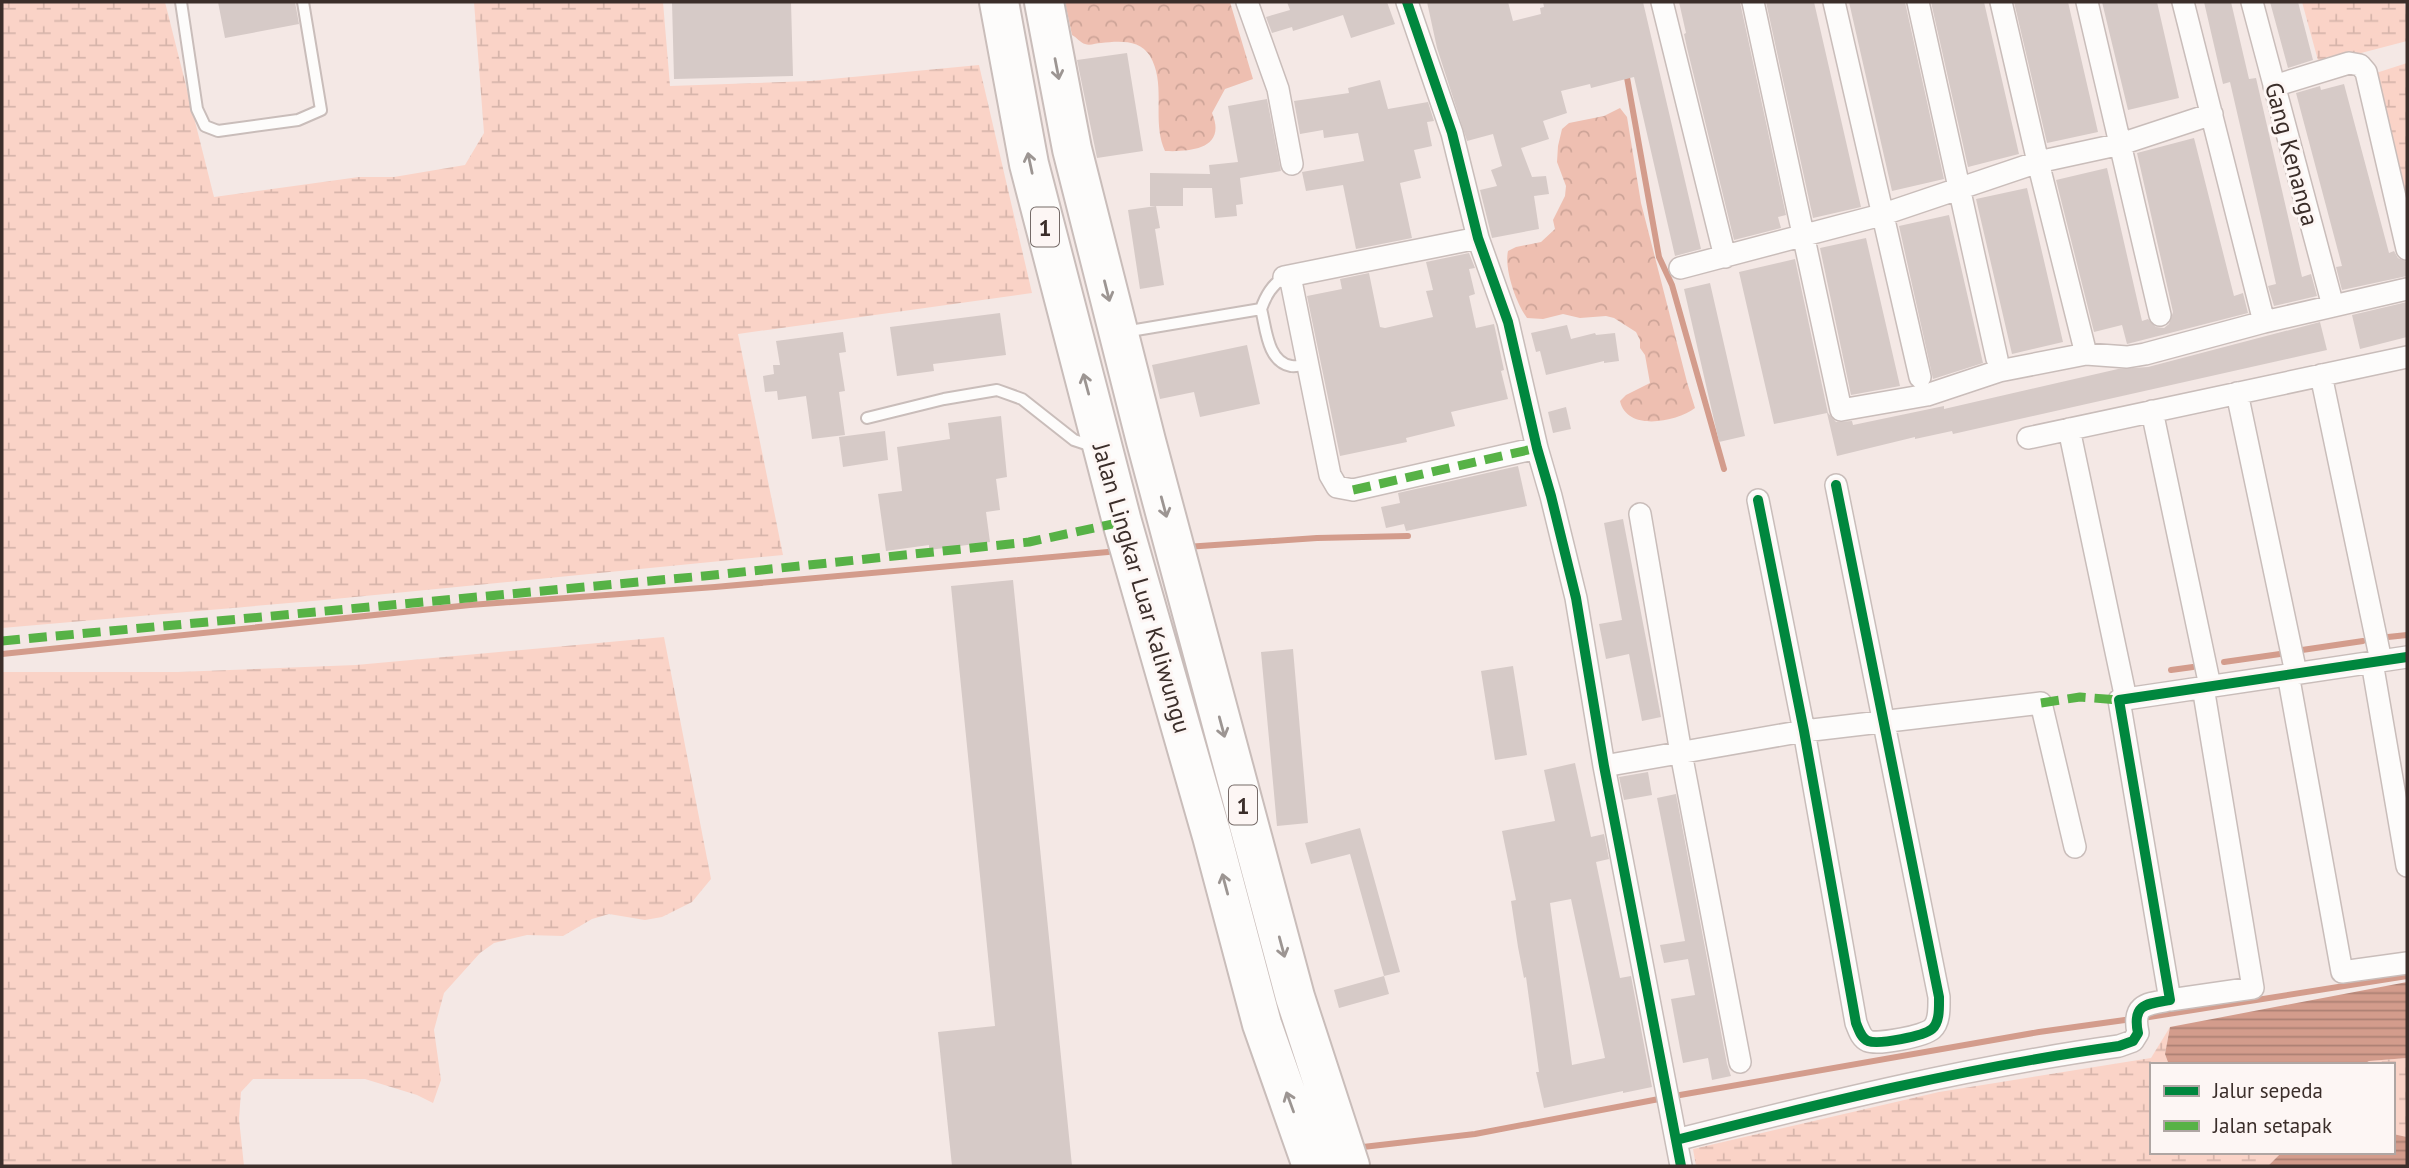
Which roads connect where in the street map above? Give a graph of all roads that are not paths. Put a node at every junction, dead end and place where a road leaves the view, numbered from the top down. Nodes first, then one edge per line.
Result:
1 (181, 2) edge
2 (303, 2) edge
3 (999, 2) edge
4 (1044, 2) edge
5 (1247, 2) edge
6 (1407, 2) edge
7 (1662, 2) edge
8 (1753, 2) edge
9 (1834, 2) edge
10 (1918, 2) edge
11 (2001, 2) edge
12 (2087, 2) edge
13 (2183, 2) edge
14 (2252, 2) edge
15 (2274, 86) junction
16 (2212, 114) junction
17 (2121, 144) junction
18 (2038, 162) junction
19 (1292, 164) dead end
20 (1959, 187) junction
21 (1881, 215) junction
22 (1804, 237) junction
23 (1478, 238) junction
24 (2407, 248) edge
25 (1724, 257) junction
26 (1680, 268) dead end
27 (1287, 277) junction
28 (2407, 289) edge
29 (2333, 306) junction
30 (1261, 309) junction
31 (2160, 315) dead end
32 (2264, 323) junction
33 (1118, 332) junction
34 (2086, 354) junction
35 (1997, 359) dead end
36 (2406, 363) edge
37 (1308, 364) junction
38 (2321, 375) junction
39 (1920, 377) dead end
40 (2236, 393) junction
41 (2152, 411) junction
42 (867, 418) dead end
43 (2069, 429) junction
44 (2028, 438) dead end
45 (1124, 445) junction
46 (1537, 448) junction
47 (1836, 485) dead end
48 (1758, 500) dead end
49 (1640, 514) dead end
50 (2407, 657) edge
51 (2377, 661) junction
52 (2292, 674) junction
53 (2206, 686) junction
54 (2126, 699) junction
55 (1882, 721) junction
56 (1804, 731) junction
57 (1681, 753) junction
58 (1604, 766) junction
59 (2076, 847) dead end
60 (2407, 866) edge
61 (2407, 963) edge
62 (2170, 1000) junction
63 (1740, 1062) dead end
64 (1676, 1140) junction
65 (1312, 1166) edge
66 (1350, 1166) edge
67 (1681, 1166) edge

1 - 2 lane
45 -> 3 highway, Jalan Lingkar Luar Kaliwungu / 1
4 -> 33 highway, Jalan Lingkar Luar Kaliwungu / 1
5 - 19 street
6 - 23 street
7 - 25 street
8 - 22 street
9 - 21 street
10 - 20 street
11 - 18 street
12 - 17 street
13 - 16 street
14 - 15 street, Gang Kenanga
15 - 24 street
15 - 29 street, Gang Kenanga
16 - 17 street
16 - 32 street
17 - 18 street
17 - 31 street
18 - 20 street
18 - 34 street
20 - 21 street
20 - 35 street
21 - 22 street
21 - 39 street
22 - 25 street
22 - 34 street
23 - 27 street
23 - 46 street
25 - 26 street
27 - 30 lane
27 - 37 street
28 - 29 street
29 - 32 street
30 - 33 lane
30 - 37 lane
32 - 34 street
33 - 45 highway, Jalan Lingkar Luar Kaliwungu / 1
36 - 38 street
37 - 46 street
38 - 40 street
38 - 51 street
40 - 41 street
40 - 52 street
41 - 43 street
41 - 53 street
42 - 45 lane
43 - 44 street
43 - 54 street
65 -> 45 highway, Jalan Lingkar Luar Kaliwungu / 1
45 -> 66 highway, Jalan Lingkar Luar Kaliwungu / 1
46 - 58 street
47 - 55 street
48 - 56 street
49 - 57 street
50 - 51 street
51 - 52 street
51 - 60 street
52 - 53 street
52 - 61 street
53 - 54 street
53 - 62 street
54 - 62 street
55 - 56 street
55 - 56 street
55 - 59 street
56 - 57 street
57 - 58 street
57 - 63 street
58 - 64 street
62 - 64 street
64 - 67 street

